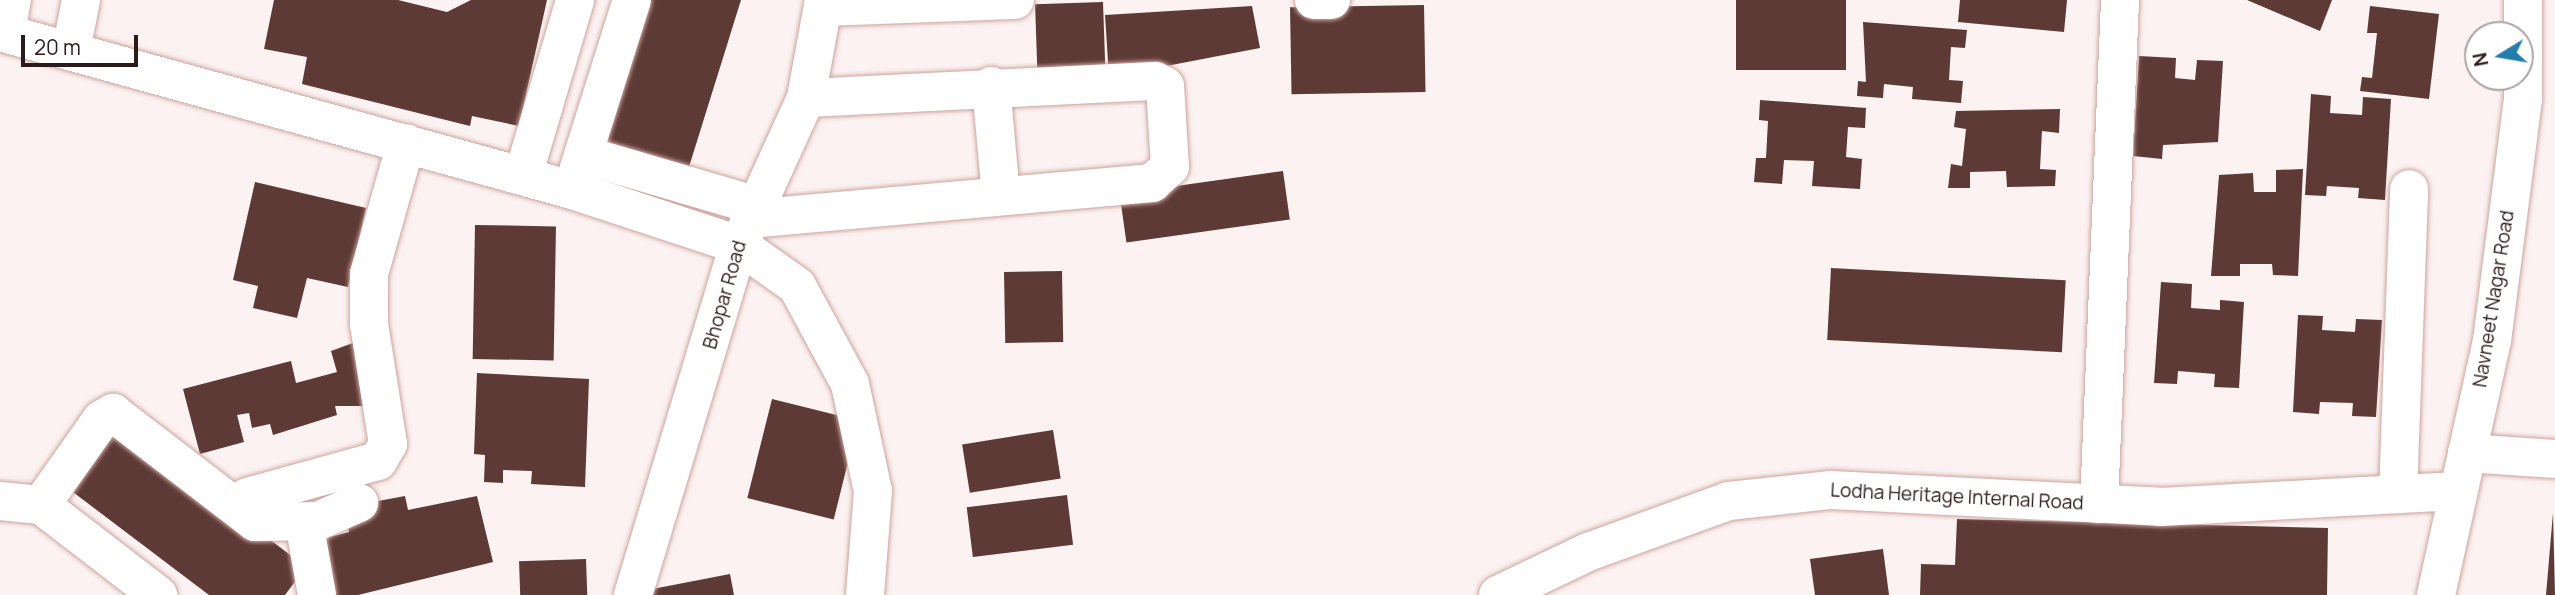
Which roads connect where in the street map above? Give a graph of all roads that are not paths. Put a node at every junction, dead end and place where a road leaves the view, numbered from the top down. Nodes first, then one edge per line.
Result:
1 (81, 0) edge
2 (575, 0) edge
3 (632, 0) edge
4 (1015, 0) edge
5 (1314, 0) edge
6 (1331, 0) edge
7 (2120, 0) edge
8 (2523, 0) edge
9 (823, 4) edge
10 (6, 22) edge
11 (71, 51) junction
12 (991, 86) junction
13 (2539, 95) edge
14 (806, 98) junction
15 (406, 143) junction
16 (578, 173) junction
17 (523, 176) junction
18 (2409, 189) dead end
19 (1001, 196) junction
20 (748, 223) junction
21 (2467, 453) junction
22 (2555, 459) edge
23 (2458, 491) junction
24 (2398, 494) junction
25 (247, 497) dead end
26 (0, 501) edge
27 (359, 503) dead end
28 (2099, 504) junction
29 (41, 505) junction
30 (303, 522) junction
31 (158, 595) edge
32 (317, 595) edge
33 (633, 595) edge
34 (864, 595) edge
35 (1498, 595) edge
36 (2436, 595) edge

1 - 11 street
2 - 17 street
3 - 16 street
4 - 9 street
5 - 6 street
7 - 28 street, Lodha Heritage Internal Road
8 - 13 street, Navneet Nagar Road
9 - 14 street, Bhopar Road
10 - 11 street
11 - 15 street
12 - 14 street
12 - 19 street
12 - 19 street
13 - 21 street, Navneet Nagar Road
14 - 20 street, Bhopar Road
15 - 17 street
15 - 25 street
16 - 17 street
16 - 20 street
18 - 24 street
19 - 20 street
20 - 33 street, Bhopar Road
20 - 34 street
21 - 22 street
21 - 23 street, Navneet Nagar Road
23 - 24 street, Lodha Heritage Internal Road
23 - 36 street, Navneet Nagar Road
24 - 28 street, Lodha Heritage Internal Road
26 - 29 street
27 - 30 street
28 - 35 street, Lodha Heritage Internal Road
29 - 30 street
29 - 31 street
30 - 32 street

